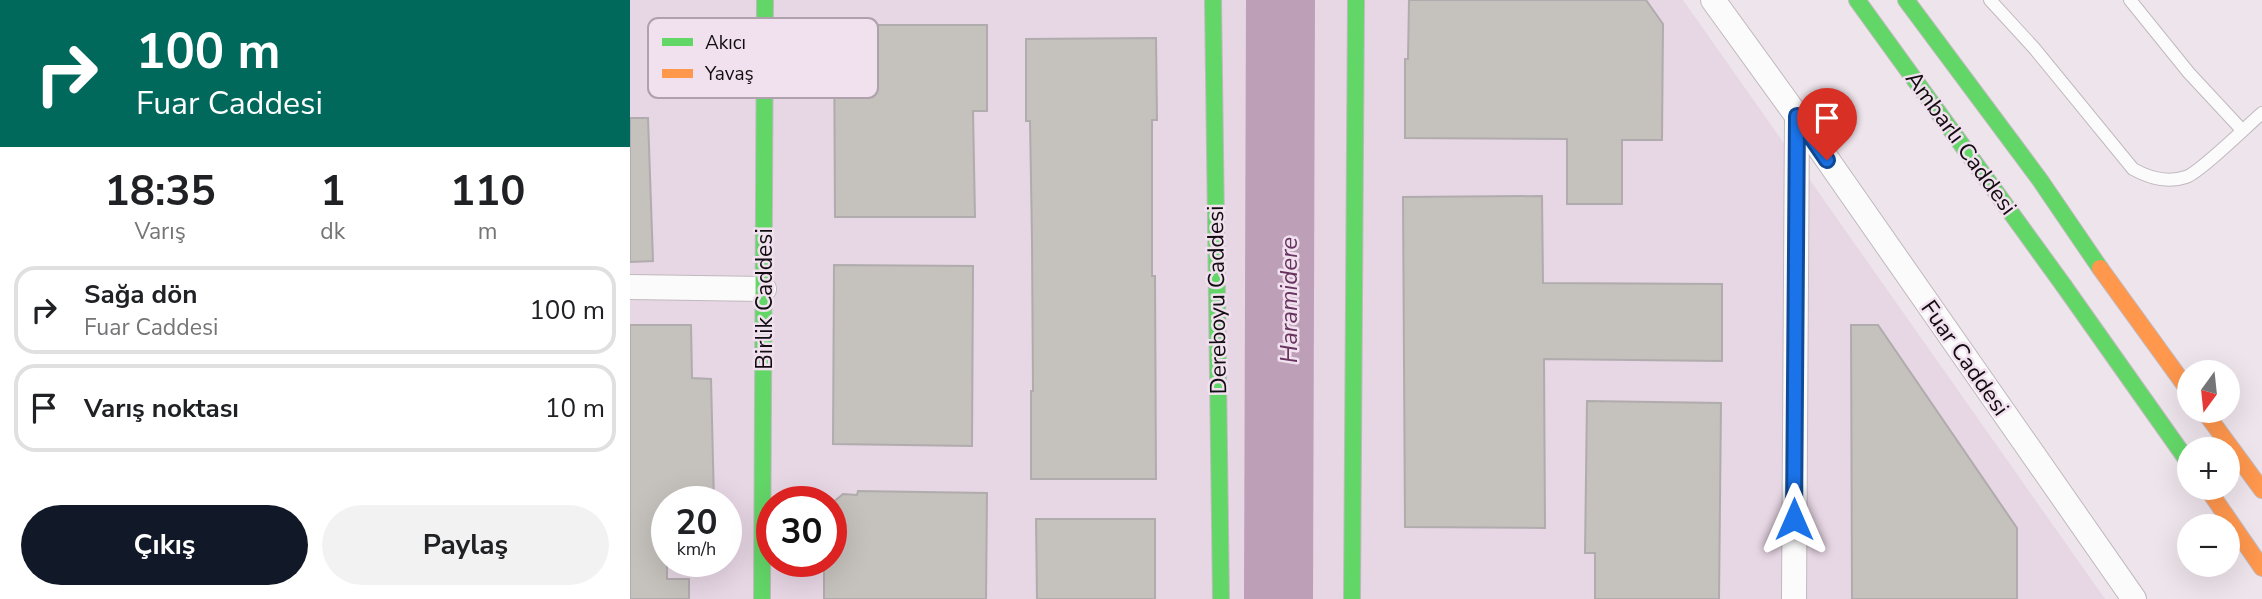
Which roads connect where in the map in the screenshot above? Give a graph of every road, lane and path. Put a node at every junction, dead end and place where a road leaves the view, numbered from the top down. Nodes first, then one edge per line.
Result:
1 (765, 0) edge
2 (1213, 0) edge
3 (1356, 0) edge
4 (1713, 0) edge
5 (1857, 0) edge
6 (1990, 0) edge
7 (2130, 0) edge
8 (1914, 3) edge
9 (765, 18) edge
10 (765, 98) edge
11 (2262, 113) edge
12 (1797, 116) junction
13 (2242, 130) junction
14 (2100, 268) junction
15 (630, 288) edge
16 (764, 289) junction
17 (2181, 360) edge
18 (2177, 374) edge
19 (2214, 424) edge
20 (2177, 446) edge
21 (2262, 490) edge
22 (2215, 500) edge
23 (2262, 568) edge
24 (762, 599) edge
25 (1221, 599) edge
26 (1352, 599) edge
27 (1794, 599) edge
28 (2134, 599) edge

1 - 9 main road, Birlik Caddesi
2 - 25 main road, Dereboyu Caddesi
3 - 26 main road
4 - 12 street, Fuar Caddesi
5 - 20 main road, Ambarlı Caddesi
6 - 13 lane
7 - 13 lane
8 - 14 main road, Ambarlı Caddesi
10 - 16 main road, Birlik Caddesi
11 - 13 lane
12 - 27 street
12 - 28 street, Fuar Caddesi
14 - 17 main road
14 - 18 main road
15 - 16 street
16 - 24 main road, Birlik Caddesi
19 - 21 main road
22 - 23 main road

